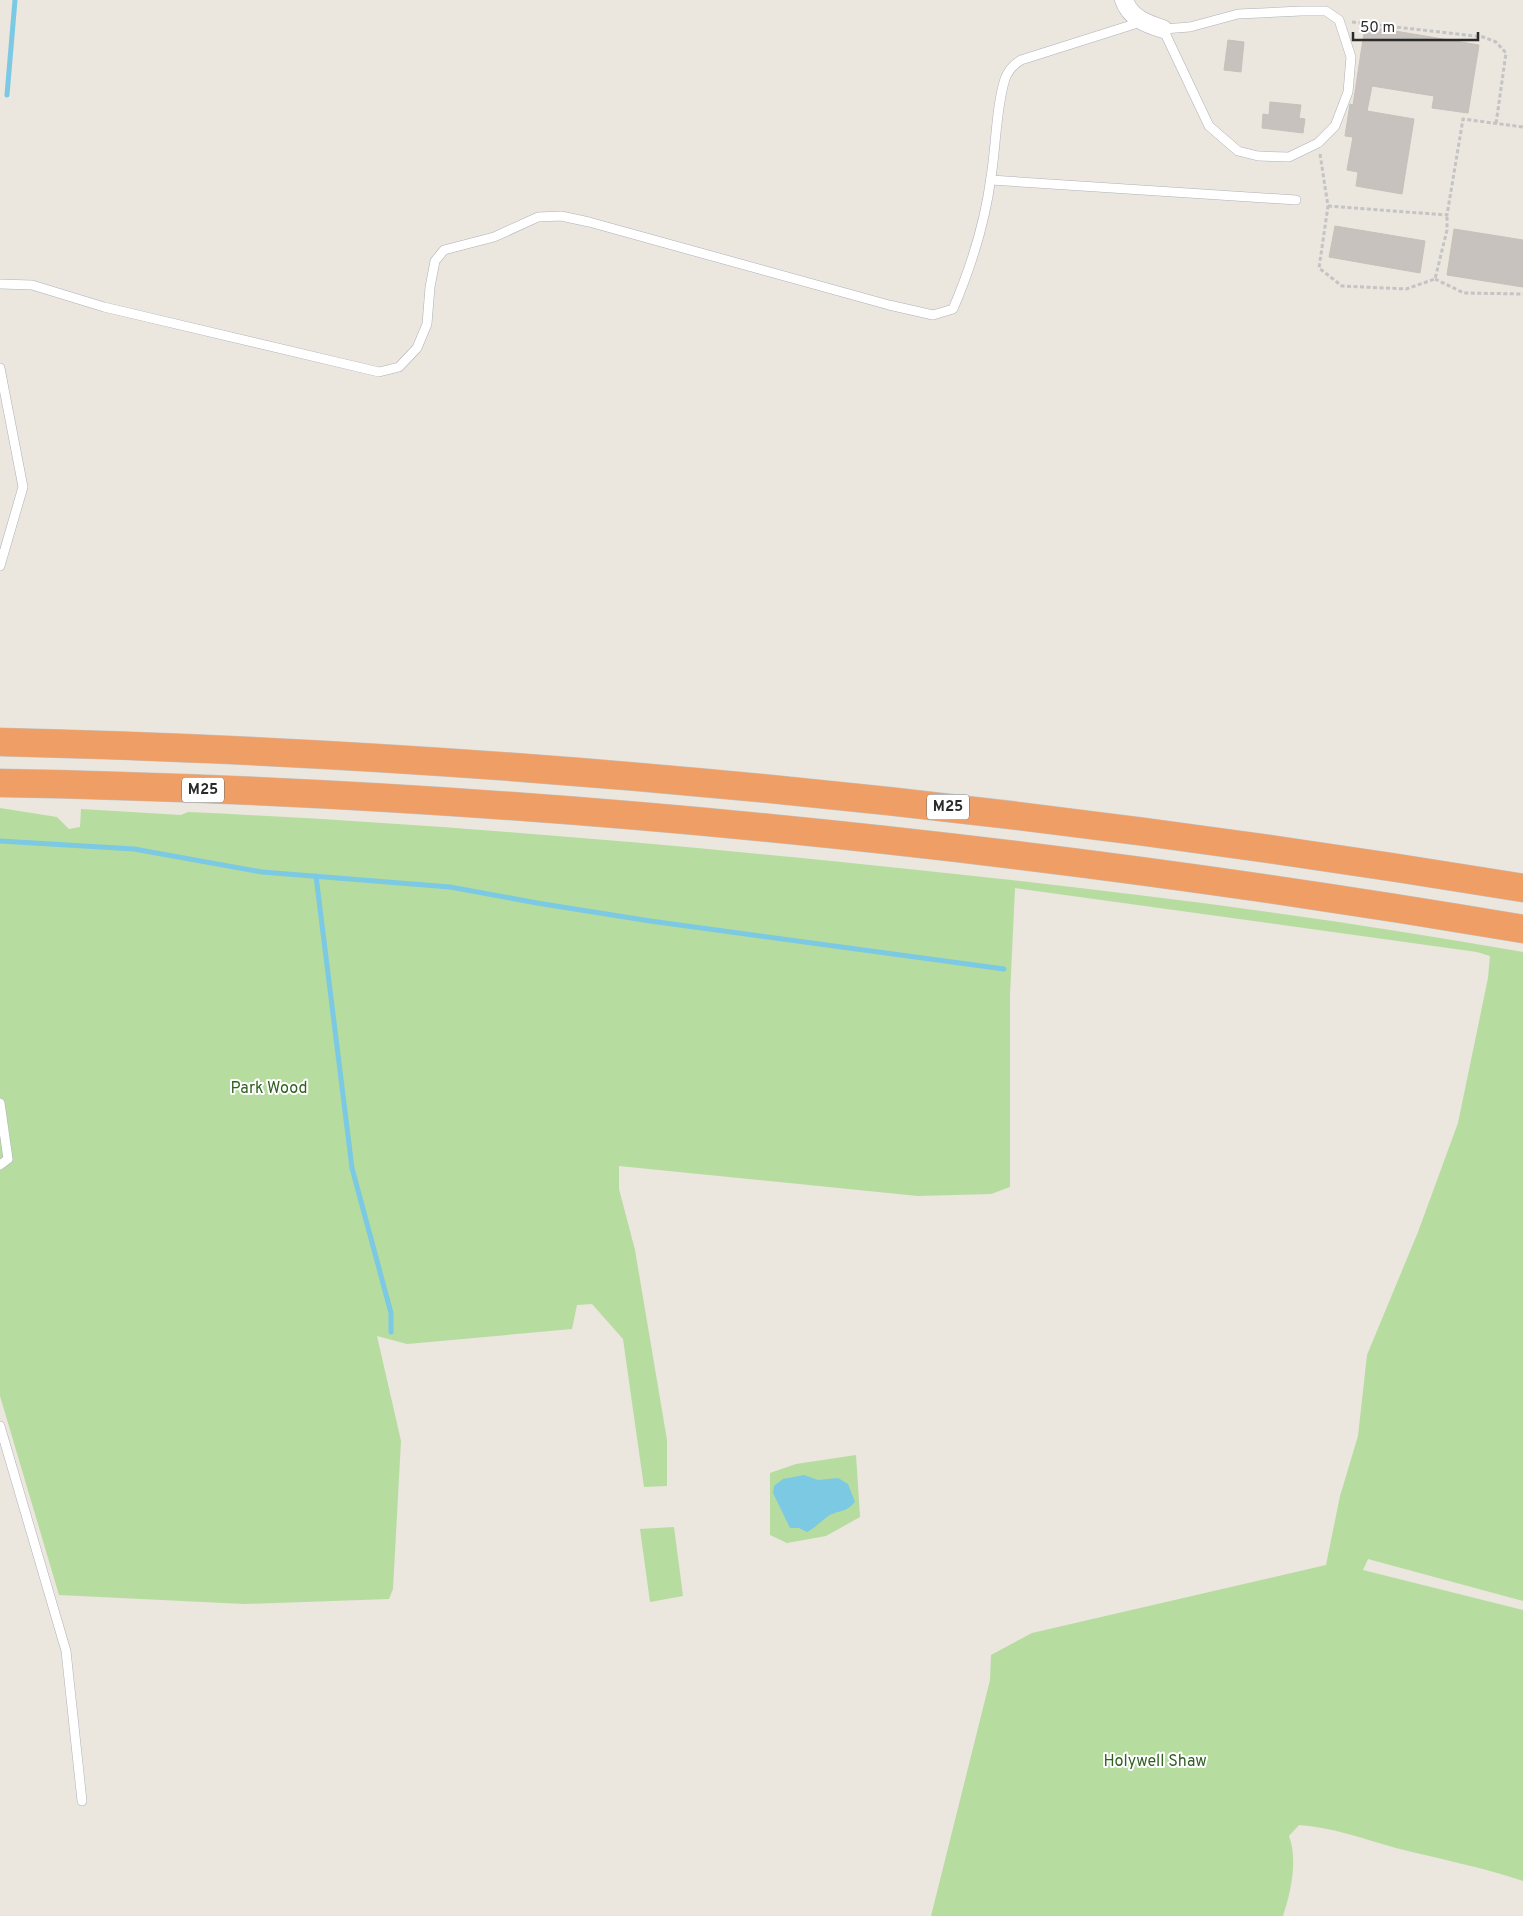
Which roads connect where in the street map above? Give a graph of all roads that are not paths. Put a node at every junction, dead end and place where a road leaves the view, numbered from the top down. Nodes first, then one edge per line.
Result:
1 (1124, 0) edge
2 (1141, 22) junction
3 (1163, 30) junction
4 (991, 180) junction
5 (1296, 200) dead end
6 (0, 284) edge
7 (0, 368) edge
8 (0, 566) edge
9 (0, 742) edge
10 (0, 783) edge
11 (1523, 888) edge
12 (1523, 929) edge
13 (0, 1104) edge
14 (0, 1165) edge
15 (0, 1426) edge
16 (82, 1801) dead end

1 - 2 street
2 - 3 street
2 - 4 lane
3 - 3 lane
4 - 5 lane
4 - 6 lane
7 - 8 lane
9 - 11 highway, M25
10 - 12 highway, M25
13 - 14 lane
15 - 16 lane

